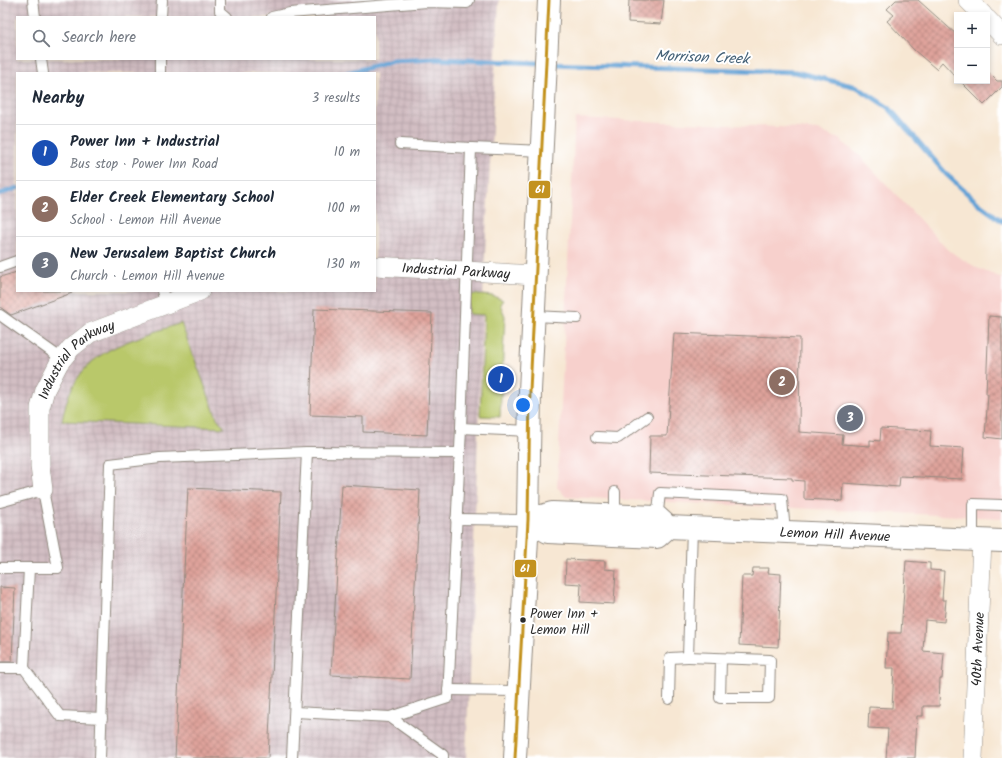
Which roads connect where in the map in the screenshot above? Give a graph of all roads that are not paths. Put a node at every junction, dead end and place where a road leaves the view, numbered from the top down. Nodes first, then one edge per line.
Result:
1 (33, 0) edge
2 (162, 0) edge
3 (220, 0) edge
4 (469, 0) edge
5 (549, 0) edge
6 (968, 0) edge
7 (980, 12) edge
8 (35, 16) edge
9 (161, 16) edge
10 (226, 16) edge
11 (276, 16) edge
12 (990, 22) edge
13 (1002, 34) edge
14 (41, 60) edge
15 (160, 60) edge
16 (43, 72) edge
17 (160, 72) edge
18 (400, 144) dead end
19 (471, 148) junction
20 (543, 151) junction
21 (16, 261) edge
22 (376, 266) edge
23 (0, 267) edge
24 (465, 271) junction
25 (536, 274) junction
26 (194, 292) edge
27 (164, 297) edge
28 (0, 315) edge
29 (534, 316) junction
30 (577, 318) dead end
31 (62, 359) junction
32 (647, 417) dead end
33 (461, 428) junction
34 (530, 431) junction
35 (597, 437) dead end
36 (307, 452) junction
37 (460, 453) junction
38 (43, 490) junction
39 (615, 492) dead end
40 (0, 502) edge
41 (1002, 505) edge
42 (615, 516) junction
43 (456, 519) junction
44 (528, 520) junction
45 (661, 527) junction
46 (692, 528) junction
47 (785, 532) junction
48 (986, 540) edge
49 (0, 568) edge
50 (29, 568) junction
51 (688, 658) junction
52 (721, 659) junction
53 (0, 668) edge
54 (24, 668) junction
55 (448, 690) junction
56 (519, 691) junction
57 (668, 699) dead end
58 (295, 712) junction
59 (390, 717) junction
60 (102, 718) junction
61 (100, 758) edge
62 (292, 758) edge
63 (442, 758) edge
64 (515, 758) edge
65 (973, 758) edge

1 - 8 lane
2 - 9 lane
3 - 10 lane
4 - 11 lane
5 - 20 main road
6 - 7 street
12 - 13 street
14 - 16 lane
15 - 17 lane
18 - 19 lane
19 - 20 lane
19 - 24 lane
20 - 25 main road
21 - 23 lane
22 - 24 street, Industrial Parkway
24 - 25 street, Industrial Parkway
24 - 33 lane
25 - 29 main road
26 - 27 street, Industrial Parkway
27 - 31 street, Industrial Parkway
28 - 31 lane
29 - 30 lane
29 - 34 main road
31 - 38 street, Industrial Parkway
32 - 35 lane
33 - 34 lane
33 - 37 lane
34 - 44 main road
36 - 37 lane
36 - 58 lane
36 - 60 lane
37 - 43 lane
38 - 40 lane
38 - 50 lane
39 - 42 lane
41 - 48 lane
42 - 44 main road, Lemon Hill Avenue
42 - 45 main road, Lemon Hill Avenue
43 - 44 lane
43 - 55 lane
44 - 45 main road, Lemon Hill Avenue
44 - 56 main road
45 - 46 main road, Lemon Hill Avenue
45 - 47 lane
46 - 47 main road, Lemon Hill Avenue
46 - 51 lane
47 - 48 main road, Lemon Hill Avenue
48 - 65 street, 40th Avenue
49 - 50 lane
50 - 54 lane
51 - 52 lane
51 - 57 lane
52 - 52 lane
53 - 54 lane
54 - 60 lane
55 - 56 lane
55 - 59 lane
56 - 64 main road
58 - 59 lane
58 - 62 lane
59 - 63 lane
60 - 61 lane

